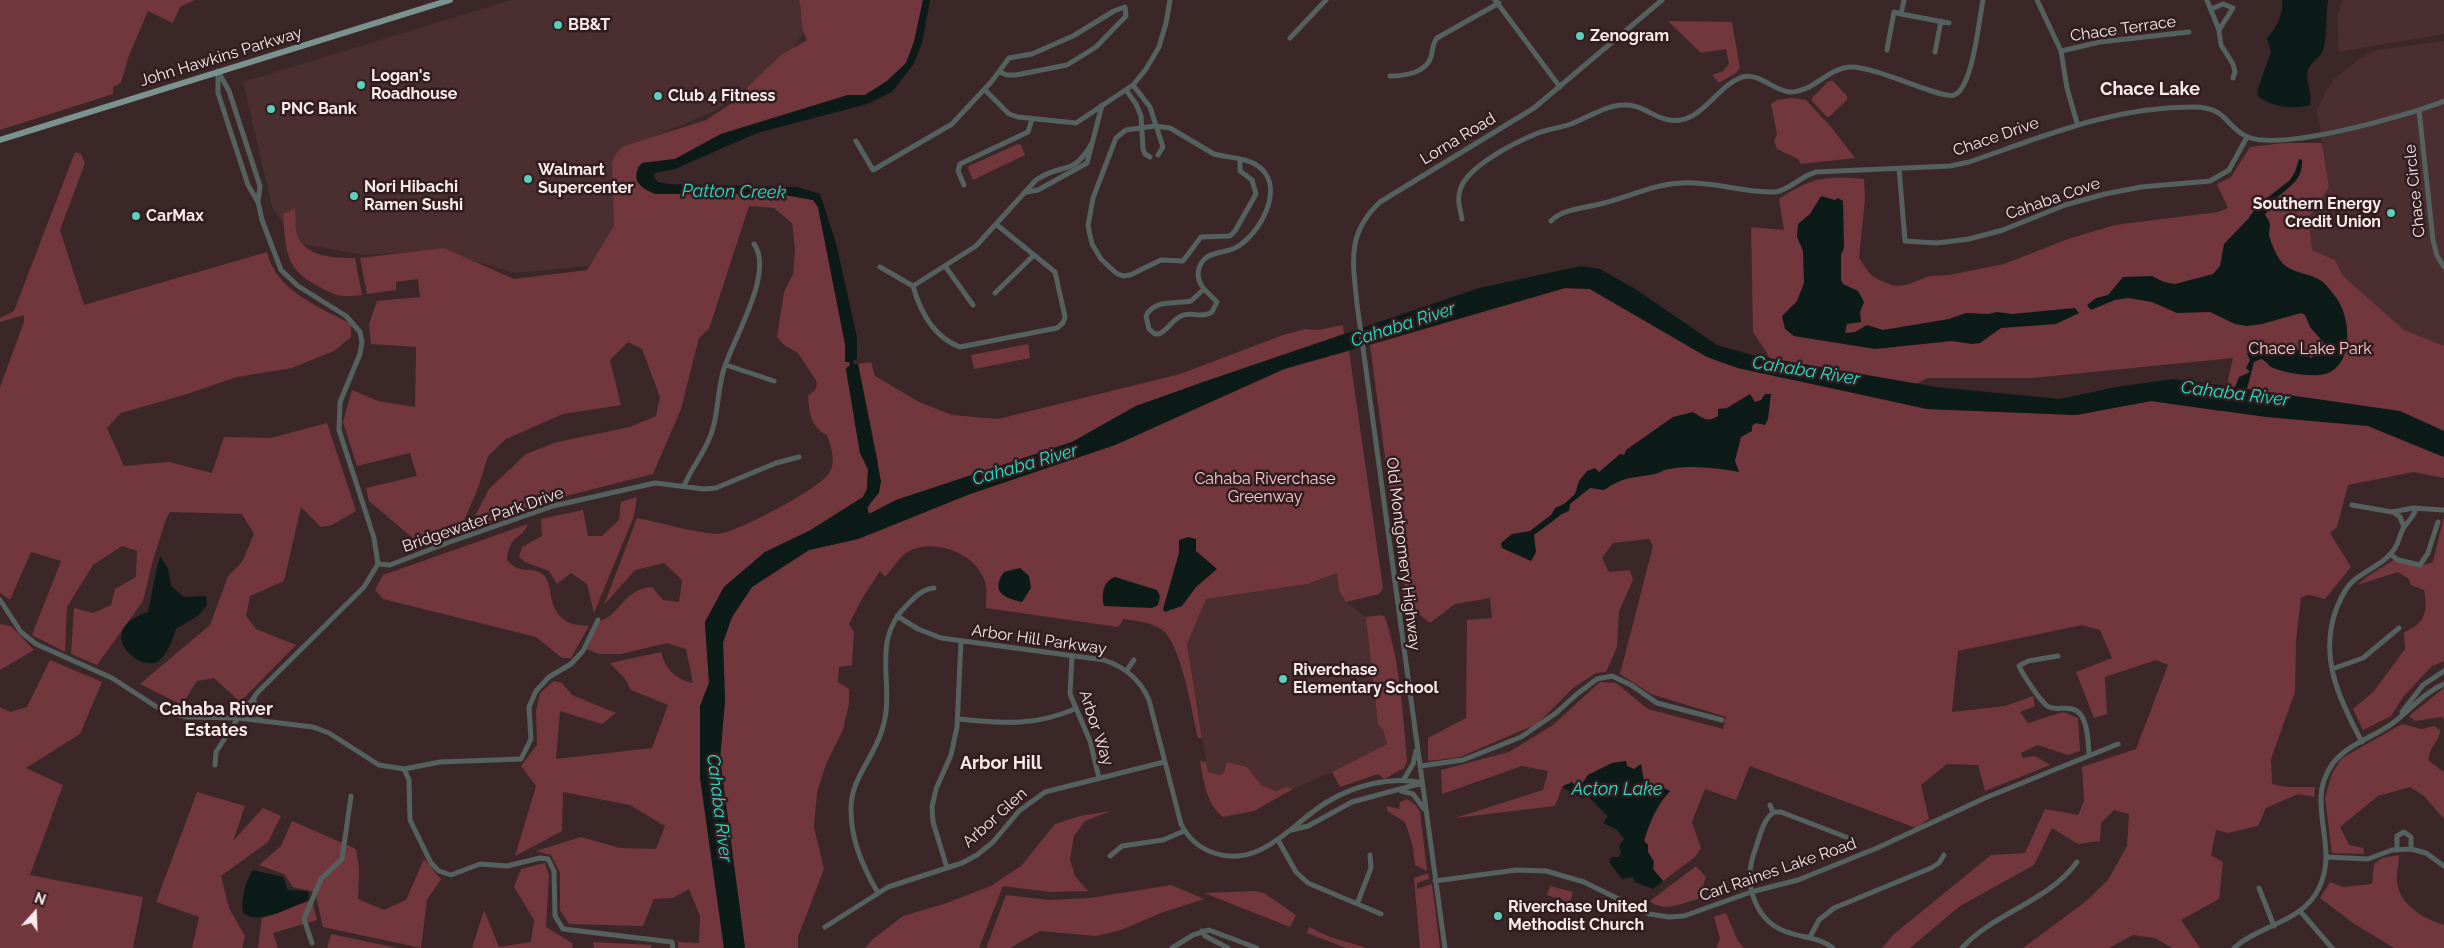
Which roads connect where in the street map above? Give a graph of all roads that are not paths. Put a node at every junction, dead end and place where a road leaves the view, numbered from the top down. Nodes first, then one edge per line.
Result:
1 (450, 0) edge
2 (1170, 0) edge
3 (1326, 0) edge
4 (1662, 0) edge
5 (1904, 0) edge
6 (1983, 0) edge
7 (2038, 0) edge
8 (2207, 0) edge
9 (1497, 2) edge
10 (2211, 9) junction
11 (1901, 14) junction
12 (1940, 21) junction
13 (1949, 23) dead end
14 (2219, 30) junction
15 (2189, 32) dead end
16 (1290, 38) dead end
17 (1887, 50) dead end
18 (2061, 51) junction
19 (1935, 52) dead end
20 (218, 71) junction
21 (1000, 72) junction
22 (1390, 76) dead end
23 (2233, 78) dead end
24 (1133, 85) junction
25 (1560, 87) junction
26 (985, 90) junction
27 (1126, 90) junction
28 (2444, 101) edge
29 (1102, 105) junction
30 (2419, 110) junction
31 (1032, 119) junction
32 (2078, 123) junction
33 (1155, 126) junction
34 (1142, 128) junction
35 (2246, 137) junction
36 (0, 140) edge
37 (856, 141) dead end
38 (1092, 143) junction
39 (1158, 155) dead end
40 (1150, 156) dead end
41 (1240, 159) junction
42 (1899, 168) junction
43 (964, 185) dead end
44 (1027, 192) junction
45 (258, 202) junction
46 (1462, 219) dead end
47 (1551, 221) dead end
48 (997, 224) junction
49 (1905, 241) junction
50 (754, 244) dead end
51 (1901, 247) dead end
52 (1033, 256) junction
53 (945, 266) junction
54 (880, 267) dead end
55 (2444, 267) edge
56 (913, 286) junction
57 (1204, 289) junction
58 (995, 293) dead end
59 (973, 305) dead end
60 (1362, 341) joint
61 (726, 365) junction
62 (774, 381) dead end
63 (799, 457) dead end
64 (684, 486) junction
65 (2352, 504) dead end
66 (2416, 508) junction
67 (2444, 510) edge
68 (2392, 512) junction
69 (2438, 522) dead end
70 (2404, 527) junction
71 (2390, 554) junction
72 (378, 564) junction
73 (934, 588) dead end
74 (0, 600) edge
75 (897, 616) junction
76 (598, 620) dead end
77 (2399, 628) dead end
78 (961, 641) junction
79 (1072, 656) junction
80 (2058, 656) dead end
81 (1134, 660) dead end
82 (2332, 669) junction
83 (1127, 670) junction
84 (2444, 671) edge
85 (2444, 684) edge
86 (254, 698) junction
87 (1075, 709) junction
88 (2399, 717) junction
89 (238, 718) junction
90 (958, 719) junction
91 (1722, 720) dead end
92 (263, 721) junction
93 (2362, 742) junction
94 (2118, 744) dead end
95 (1417, 746) junction
96 (2089, 754) junction
97 (1164, 762) junction
98 (215, 765) dead end
99 (1420, 766) junction
100 (404, 770) junction
101 (1099, 778) junction
102 (1404, 779) junction
103 (1422, 783) junction
104 (1398, 790) junction
105 (351, 796) dead end
106 (1770, 805) dead end
107 (1773, 812) junction
108 (1426, 813) junction
109 (1184, 831) junction
110 (1290, 831) junction
111 (1846, 838) dead end
112 (1278, 840) junction
113 (2411, 849) junction
114 (2397, 850) junction
115 (1370, 854) dead end
116 (1944, 855) dead end
117 (1110, 856) dead end
118 (2327, 857) junction
119 (2077, 862) dead end
120 (2444, 866) edge
121 (947, 868) junction
122 (1435, 881) junction
123 (2259, 888) dead end
124 (878, 892) junction
125 (1751, 892) junction
126 (1357, 904) junction
127 (2300, 911) junction
128 (1382, 914) dead end
129 (2274, 926) junction
130 (825, 927) dead end
131 (1202, 931) junction
132 (1810, 937) junction
133 (312, 943) dead end
134 (672, 948) edge
135 (1172, 948) edge
136 (1228, 948) edge
137 (1257, 948) edge
138 (1445, 948) edge
139 (1833, 948) edge
140 (1962, 948) edge
141 (2234, 948) edge
142 (2332, 948) edge

1 - 20 main road, John Hawkins Parkway
2 - 24 street
3 - 16 street
4 - 25 street, Lorna Road
5 - 11 street
6 - 46 street
7 - 18 street
8 - 10 street
9 - 22 street
9 - 25 street
10 - 14 street
10 - 14 street
11 - 12 street
11 - 17 street
12 - 13 street
12 - 19 street
14 - 23 street
15 - 18 street, Chace Terrace
18 - 32 street
20 - 36 main road, John Hawkins Parkway
20 - 45 street
20 - 45 street
21 - 21 street
21 - 26 street
24 - 27 street
24 - 33 street
25 - 60 street, Lorna Road
26 - 31 street
26 - 37 street
27 - 29 street
27 - 34 street
28 - 30 street
29 - 31 street
29 - 38 street
30 - 35 street
30 - 55 street, Chace Circle
31 - 43 street
32 - 35 street, Chace Drive
32 - 42 street, Chace Drive
33 - 34 street
33 - 39 street
33 - 41 street
34 - 40 street
34 - 41 street
35 - 49 street, Cahaba Cove
38 - 44 street
38 - 44 street
41 - 57 street
42 - 47 street, Chace Drive
42 - 49 street
44 - 48 street
45 - 72 street
48 - 52 street
48 - 53 street
49 - 51 street
50 - 61 street
52 - 56 street
52 - 58 street
53 - 56 street
53 - 59 street
54 - 56 street
57 - 57 street
60 - 95 street, Old Montgomery Highway
61 - 62 street
61 - 64 street
63 - 64 street, Bridgewater Park Drive
64 - 72 street, Bridgewater Park Drive
65 - 68 street
66 - 67 street
66 - 68 street
66 - 70 street
68 - 70 street
69 - 71 street
70 - 71 street
71 - 82 street
72 - 86 street
73 - 75 street
74 - 89 street
75 - 78 street, Arbor Hill Parkway
75 - 124 street
76 - 100 street
77 - 82 street
78 - 79 street, Arbor Hill Parkway
78 - 90 street
79 - 83 street, Arbor Hill Parkway
79 - 87 street, Arbor Way
80 - 96 street
81 - 83 street
82 - 93 street
83 - 97 street, Arbor Hill Parkway
84 - 88 street
85 - 88 street
86 - 89 street
86 - 92 street
87 - 90 street
87 - 101 street, Arbor Way
88 - 93 street
89 - 92 street
89 - 98 street
90 - 121 street
91 - 99 street
92 - 100 street
93 - 118 street
94 - 96 street, Carl Raines Lake Road
95 - 99 street, Old Montgomery Highway
95 - 102 street
96 - 125 street, Carl Raines Lake Road
97 - 101 street, Arbor Glen
97 - 109 street, Arbor Hill Parkway
99 - 103 street, Old Montgomery Highway
100 - 134 street
101 - 121 street, Arbor Glen
102 - 103 street, Arbor Hill Parkway
102 - 110 street, Arbor Hill Parkway
103 - 104 street, Arbor Hill Parkway
103 - 108 street, Old Montgomery Highway
104 - 108 street
104 - 110 street, Arbor Hill Parkway
105 - 133 street
106 - 107 street
107 - 111 street
107 - 125 street
108 - 122 street, Old Montgomery Highway
109 - 112 street, Arbor Hill Parkway
109 - 117 street
110 - 112 street, Arbor Hill Parkway
112 - 126 street
113 - 114 street
113 - 114 street
113 - 120 street
114 - 118 street
115 - 126 street
116 - 132 street
118 - 127 street
119 - 140 street
121 - 124 street, Arbor Glen
122 - 125 street, Carl Raines Lake Road
122 - 138 street, Old Montgomery Highway
123 - 129 street
124 - 130 street, Arbor Glen
125 - 132 street
126 - 128 street
127 - 129 street
127 - 142 street
129 - 141 street
131 - 135 street
131 - 136 street
131 - 137 street
132 - 139 street

